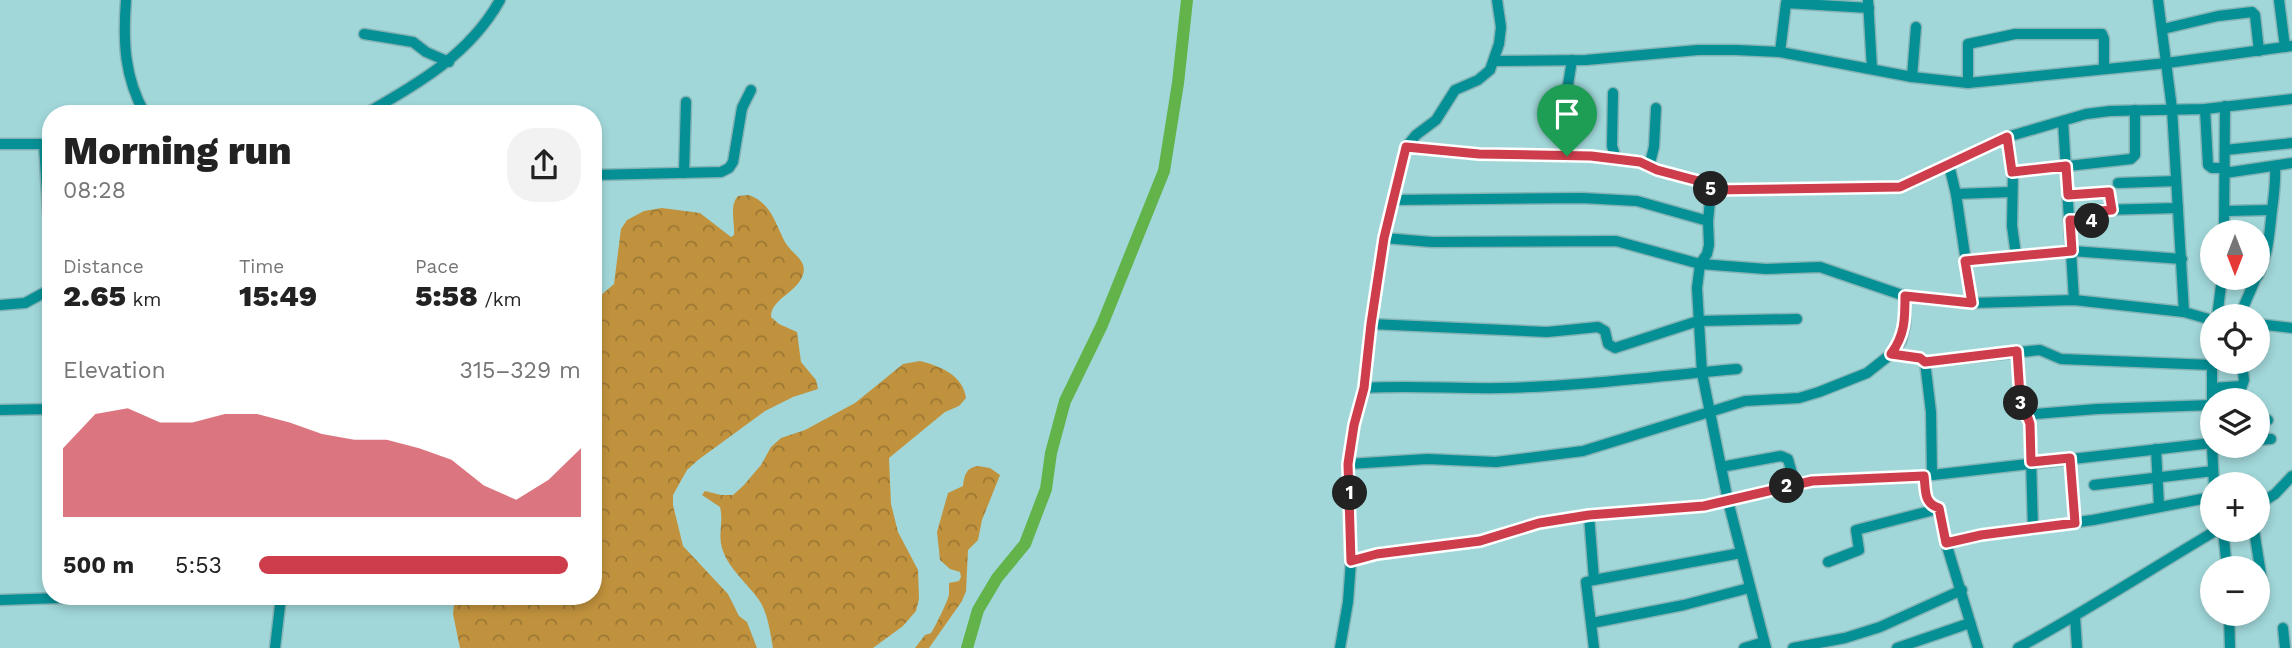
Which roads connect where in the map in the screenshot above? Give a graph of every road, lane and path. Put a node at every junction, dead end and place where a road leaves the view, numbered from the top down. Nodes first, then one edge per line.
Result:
1 (126, 0) edge
2 (500, 0) edge
3 (1497, 0) edge
4 (2158, 0) edge
5 (2279, 0) edge
6 (1786, 2) edge
7 (1869, 4) edge
8 (1916, 27) dead end
9 (2163, 29) junction
10 (364, 34) dead end
11 (2288, 47) edge
12 (2259, 51) junction
13 (1780, 52) junction
14 (1572, 60) junction
15 (1494, 61) junction
16 (449, 62) junction
17 (2167, 63) junction
18 (2104, 68) junction
19 (1872, 69) junction
20 (1912, 77) junction
21 (1968, 83) junction
22 (751, 90) dead end
23 (1613, 93) dead end
24 (2292, 99) edge
25 (686, 103) dead end
26 (141, 105) edge
27 (380, 105) edge
28 (2225, 106) junction
29 (1656, 108) dead end
30 (2172, 109) junction
31 (2205, 109) junction
32 (2135, 110) junction
33 (2063, 121) junction
34 (2007, 137) junction
35 (2292, 143) edge
36 (0, 144) edge
37 (42, 144) edge
38 (1406, 147) junction
39 (2225, 150) junction
40 (1567, 156) junction
41 (1615, 159) junction
42 (2292, 163) edge
43 (1949, 165) junction
44 (2066, 166) junction
45 (2275, 166) junction
46 (1649, 167) junction
47 (2225, 171) junction
48 (2012, 172) junction
49 (684, 173) junction
50 (602, 175) edge
51 (2176, 181) junction
52 (2119, 183) dead end
53 (1712, 190) junction
54 (2011, 192) junction
55 (1956, 194) junction
56 (2068, 195) junction
57 (1394, 200) junction
58 (2178, 208) junction
59 (2112, 210) junction
60 (2272, 210) junction
61 (2225, 211) junction
62 (2070, 220) junction
63 (2225, 220) edge
64 (1708, 221) junction
65 (2270, 235) edge
66 (1384, 238) junction
67 (2072, 251) junction
68 (2015, 255) junction
69 (2182, 259) junction
70 (1965, 261) junction
71 (1700, 264) junction
72 (42, 294) edge
73 (1905, 296) junction
74 (2074, 300) junction
75 (1972, 303) junction
76 (0, 306) edge
77 (2184, 312) junction
78 (2200, 317) edge
79 (1797, 319) dead end
80 (1699, 321) junction
81 (1371, 324) junction
82 (2270, 325) edge
83 (2292, 328) edge
84 (2017, 351) junction
85 (1891, 354) junction
86 (2200, 361) edge
87 (1925, 362) junction
88 (1737, 369) dead end
89 (1702, 373) junction
90 (2212, 374) edge
91 (2243, 374) edge
92 (1364, 388) junction
93 (2211, 388) joint
94 (2200, 405) edge
95 (42, 409) edge
96 (0, 410) edge
97 (1709, 412) junction
98 (2023, 415) junction
99 (2200, 445) edge
100 (2157, 449) junction
101 (2070, 458) junction
102 (2213, 458) edge
103 (2031, 462) junction
104 (1348, 464) junction
105 (1721, 467) junction
106 (2213, 471) joint
107 (1928, 475) junction
108 (2158, 479) junction
109 (2291, 481) edge
110 (1795, 484) junction
111 (2094, 485) dead end
112 (2270, 497) edge
113 (2200, 499) edge
114 (1728, 500) junction
115 (2160, 506) junction
116 (1939, 508) junction
117 (1589, 515) junction
118 (2075, 523) junction
119 (2033, 529) junction
120 (2200, 540) edge
121 (1946, 543) junction
122 (1741, 553) junction
123 (1351, 561) junction
124 (1828, 562) dead end
125 (1594, 580) junction
126 (1749, 588) junction
127 (1962, 590) junction
128 (42, 599) edge
129 (0, 600) edge
130 (280, 605) edge
131 (2076, 617) junction
132 (1592, 623) junction
133 (1970, 623) junction
134 (2229, 626) edge
135 (2283, 628) dead end
136 (1765, 645) edge
137 (275, 648) edge
138 (1340, 648) edge
139 (1594, 648) edge
140 (1744, 648) edge
141 (1793, 648) edge
142 (1897, 648) edge
143 (1978, 648) edge
144 (2018, 648) edge
145 (2077, 648) edge
146 (2230, 648) edge
147 (2285, 648) edge

1 - 26 street
2 - 16 street
3 - 15 street
4 - 9 street
5 - 11 street
6 - 7 street
6 - 13 street
7 - 19 street
8 - 20 street
9 - 12 street
9 - 17 street
10 - 16 street
11 - 12 street
12 - 17 street
13 - 14 street
13 - 19 street
14 - 15 street
14 - 40 street
15 - 38 street
16 - 27 street
17 - 18 street
17 - 30 street
18 - 21 street
18 - 21 street
19 - 20 street
20 - 21 street
22 - 49 street
23 - 41 street
24 - 28 street
25 - 49 street
28 - 31 street
28 - 39 street
29 - 46 street
30 - 31 street
30 - 32 street
30 - 51 street
31 - 47 street
32 - 33 street
32 - 44 street
33 - 34 street
33 - 44 street
34 - 43 street
34 - 48 street
35 - 39 street
36 - 37 street
38 - 40 street
38 - 57 street
39 - 47 street
40 - 41 street
41 - 46 street
42 - 45 street
43 - 53 street
43 - 55 street
44 - 48 street
44 - 56 street
45 - 47 street
45 - 60 street
46 - 53 street
47 - 61 street
48 - 54 street
49 - 50 street
51 - 52 street
51 - 58 street
53 - 64 street
54 - 55 street
54 - 68 street
55 - 70 street
56 - 59 street
56 - 62 street
57 - 64 street
57 - 66 street
58 - 59 street
58 - 69 street
59 - 62 street
60 - 61 street
60 - 65 street
61 - 63 street
62 - 67 street
64 - 71 street
66 - 71 street
66 - 81 street
67 - 68 street
67 - 69 street
67 - 74 street
68 - 70 street
69 - 77 street
70 - 75 street
71 - 73 street
71 - 80 street
72 - 76 street
73 - 75 street
73 - 85 street
74 - 75 street
74 - 77 street
77 - 78 street
79 - 80 street
80 - 81 street
80 - 89 street
81 - 92 street
82 - 83 street
84 - 86 street
84 - 87 street
84 - 98 street
85 - 87 street
85 - 97 street
87 - 107 street
88 - 89 street
89 - 92 street
89 - 97 street
90 - 93 street
91 - 93 street
92 - 104 street
94 - 98 street
95 - 96 street
97 - 104 street
97 - 105 street
98 - 103 street
99 - 100 street
100 - 101 street
100 - 108 street
101 - 103 street
101 - 118 street
102 - 106 street
103 - 107 street
103 - 119 street
104 - 123 street
105 - 110 street
105 - 114 street
106 - 108 street
107 - 110 street
107 - 116 street
108 - 111 street
108 - 115 street
109 - 112 street
110 - 114 street
113 - 115 street
114 - 117 street
114 - 122 street
115 - 118 street
116 - 121 street
116 - 124 street
117 - 123 street
117 - 125 street
118 - 119 street
119 - 121 street
120 - 131 street
121 - 127 street
122 - 125 street
122 - 126 street
123 - 138 street
125 - 132 street
126 - 132 street
126 - 136 street
127 - 133 street
127 - 141 street
128 - 129 street
130 - 137 street
131 - 144 street
131 - 145 street
132 - 139 street
133 - 142 street
133 - 143 street
134 - 146 street
135 - 147 street
136 - 140 street

